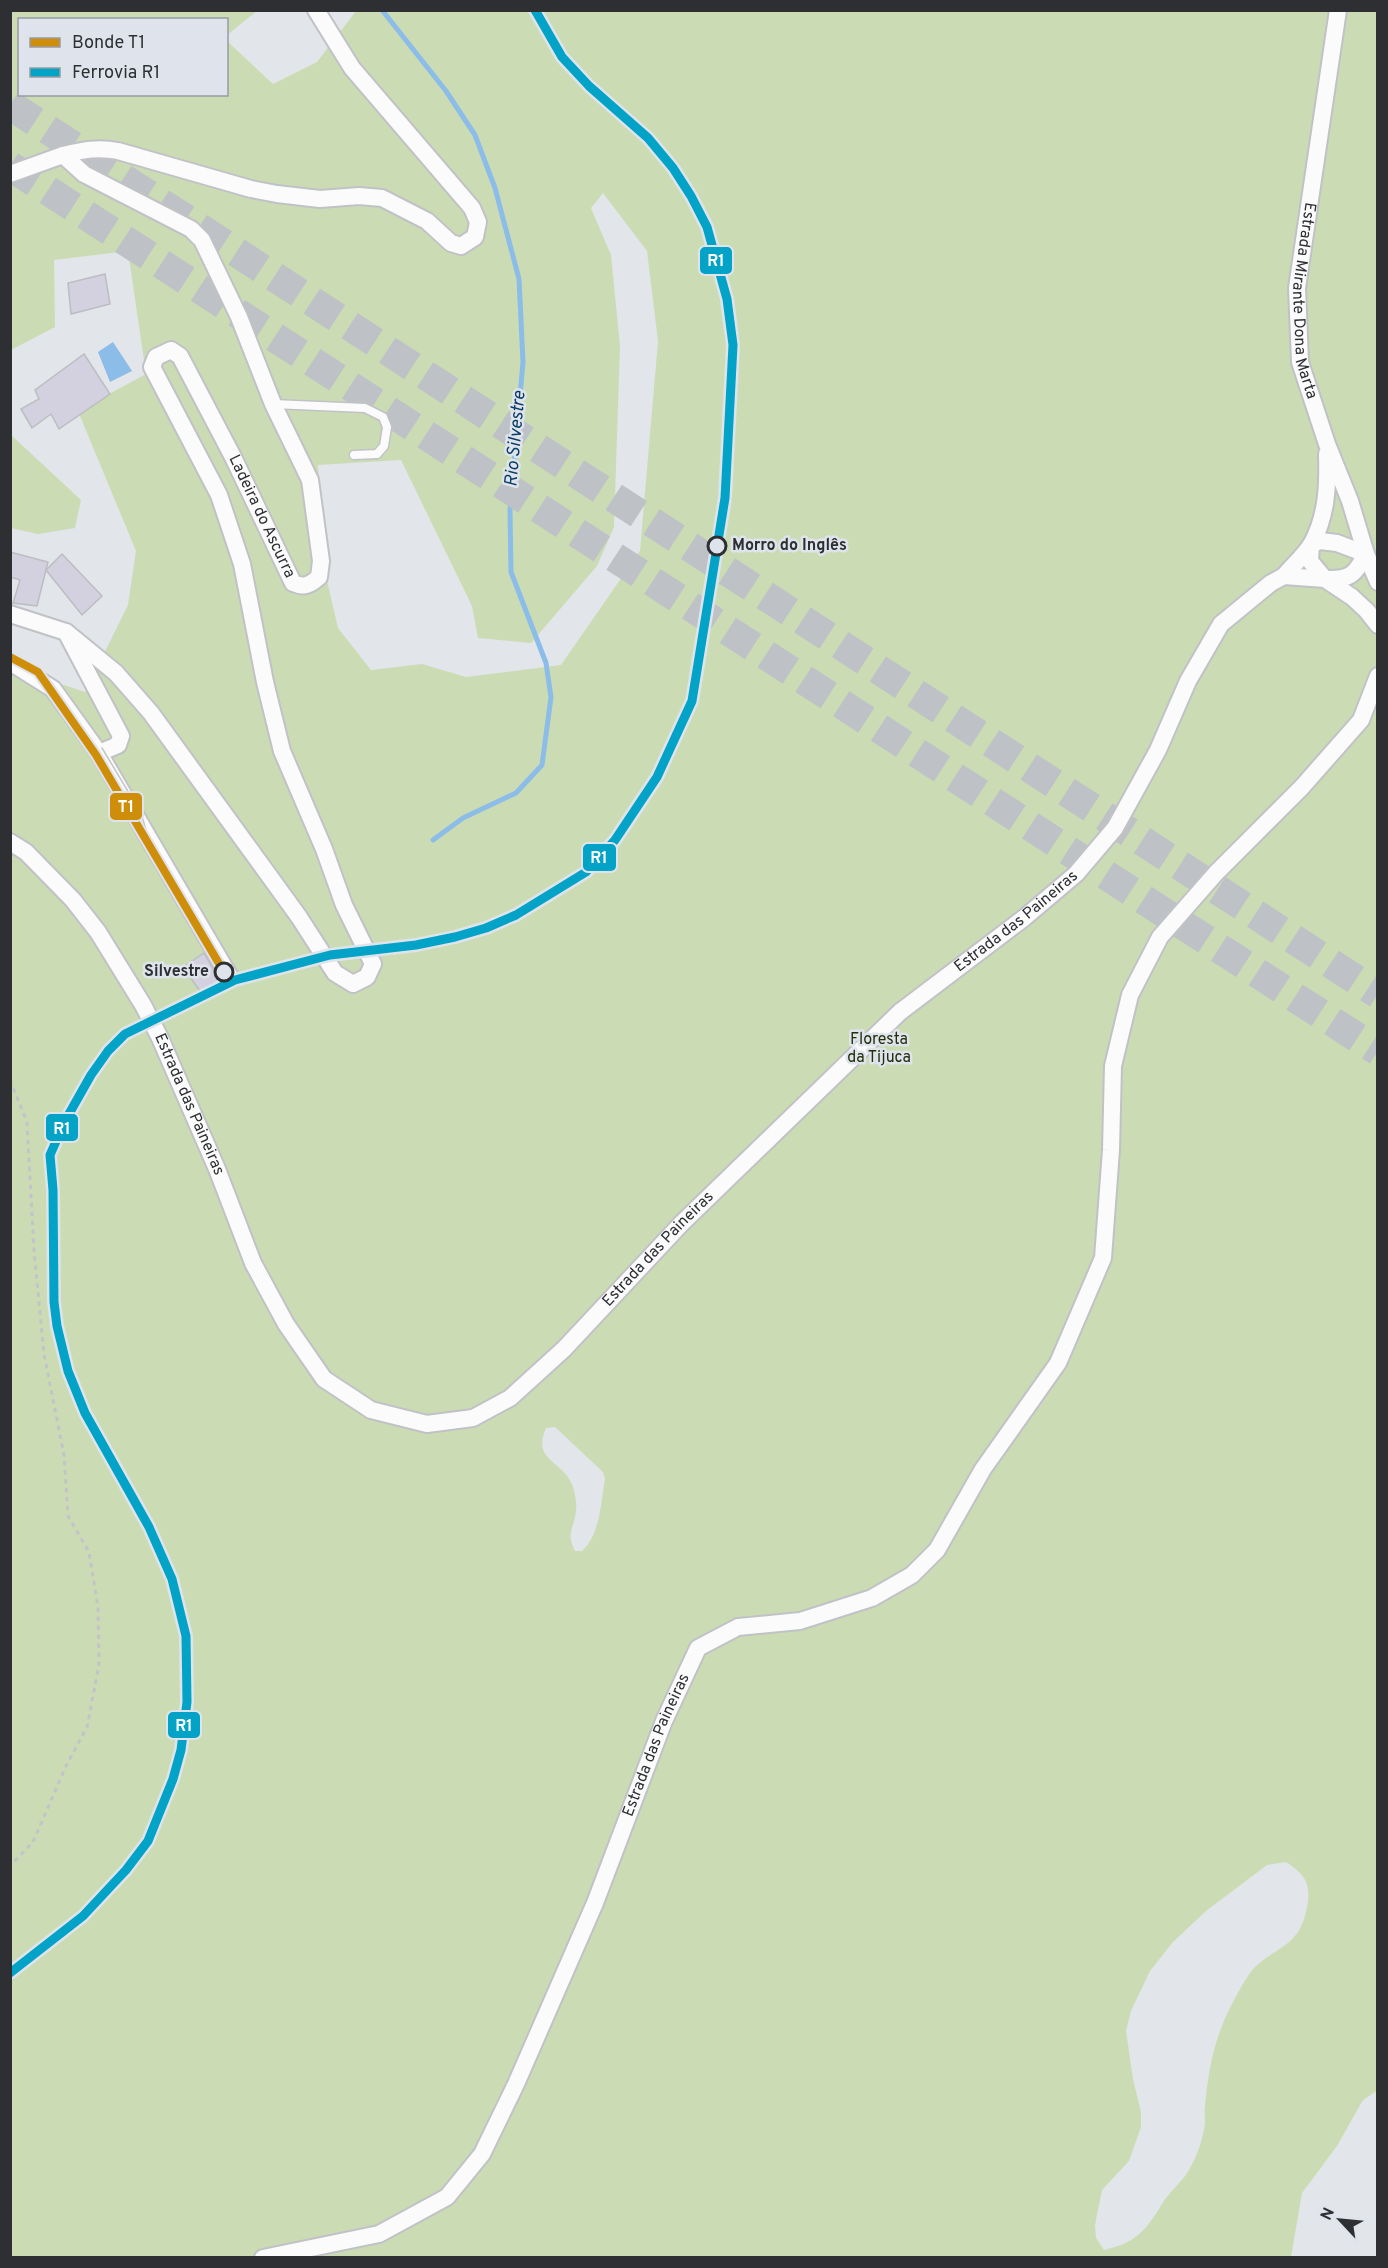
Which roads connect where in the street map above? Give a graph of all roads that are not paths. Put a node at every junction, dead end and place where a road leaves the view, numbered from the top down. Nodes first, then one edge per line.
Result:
1 (316, 10) edge
2 (1338, 10) edge
3 (63, 155) junction
4 (10, 174) edge
5 (273, 404) junction
6 (1327, 444) junction
7 (354, 455) dead end
8 (1311, 545) junction
9 (1366, 554) junction
10 (1284, 576) junction
11 (1325, 579) junction
12 (1377, 582) edge
13 (10, 614) edge
14 (1377, 625) edge
15 (66, 632) junction
16 (10, 662) edge
17 (1377, 676) edge
18 (99, 753) junction
19 (10, 842) edge
20 (230, 976) dead end
21 (263, 2258) edge

1 - 3 street
2 - 6 street, Estrada Mirante Dona Marta
3 - 4 street
3 - 5 street, Ladeira do Ascurra
5 - 7 lane
5 - 15 street, Ladeira do Ascurra
6 - 8 street, Estrada das Paineiras
6 - 9 street, Estrada Mirante Dona Marta
8 - 9 street
8 - 10 street, Estrada das Paineiras
8 - 11 street
9 - 11 street
9 - 12 street, Estrada Mirante Dona Marta
10 - 11 street
10 - 19 street, Estrada das Paineiras
11 - 14 street
13 - 15 street
15 - 18 street
16 - 18 street
17 - 21 street, Estrada das Paineiras
18 - 20 street

